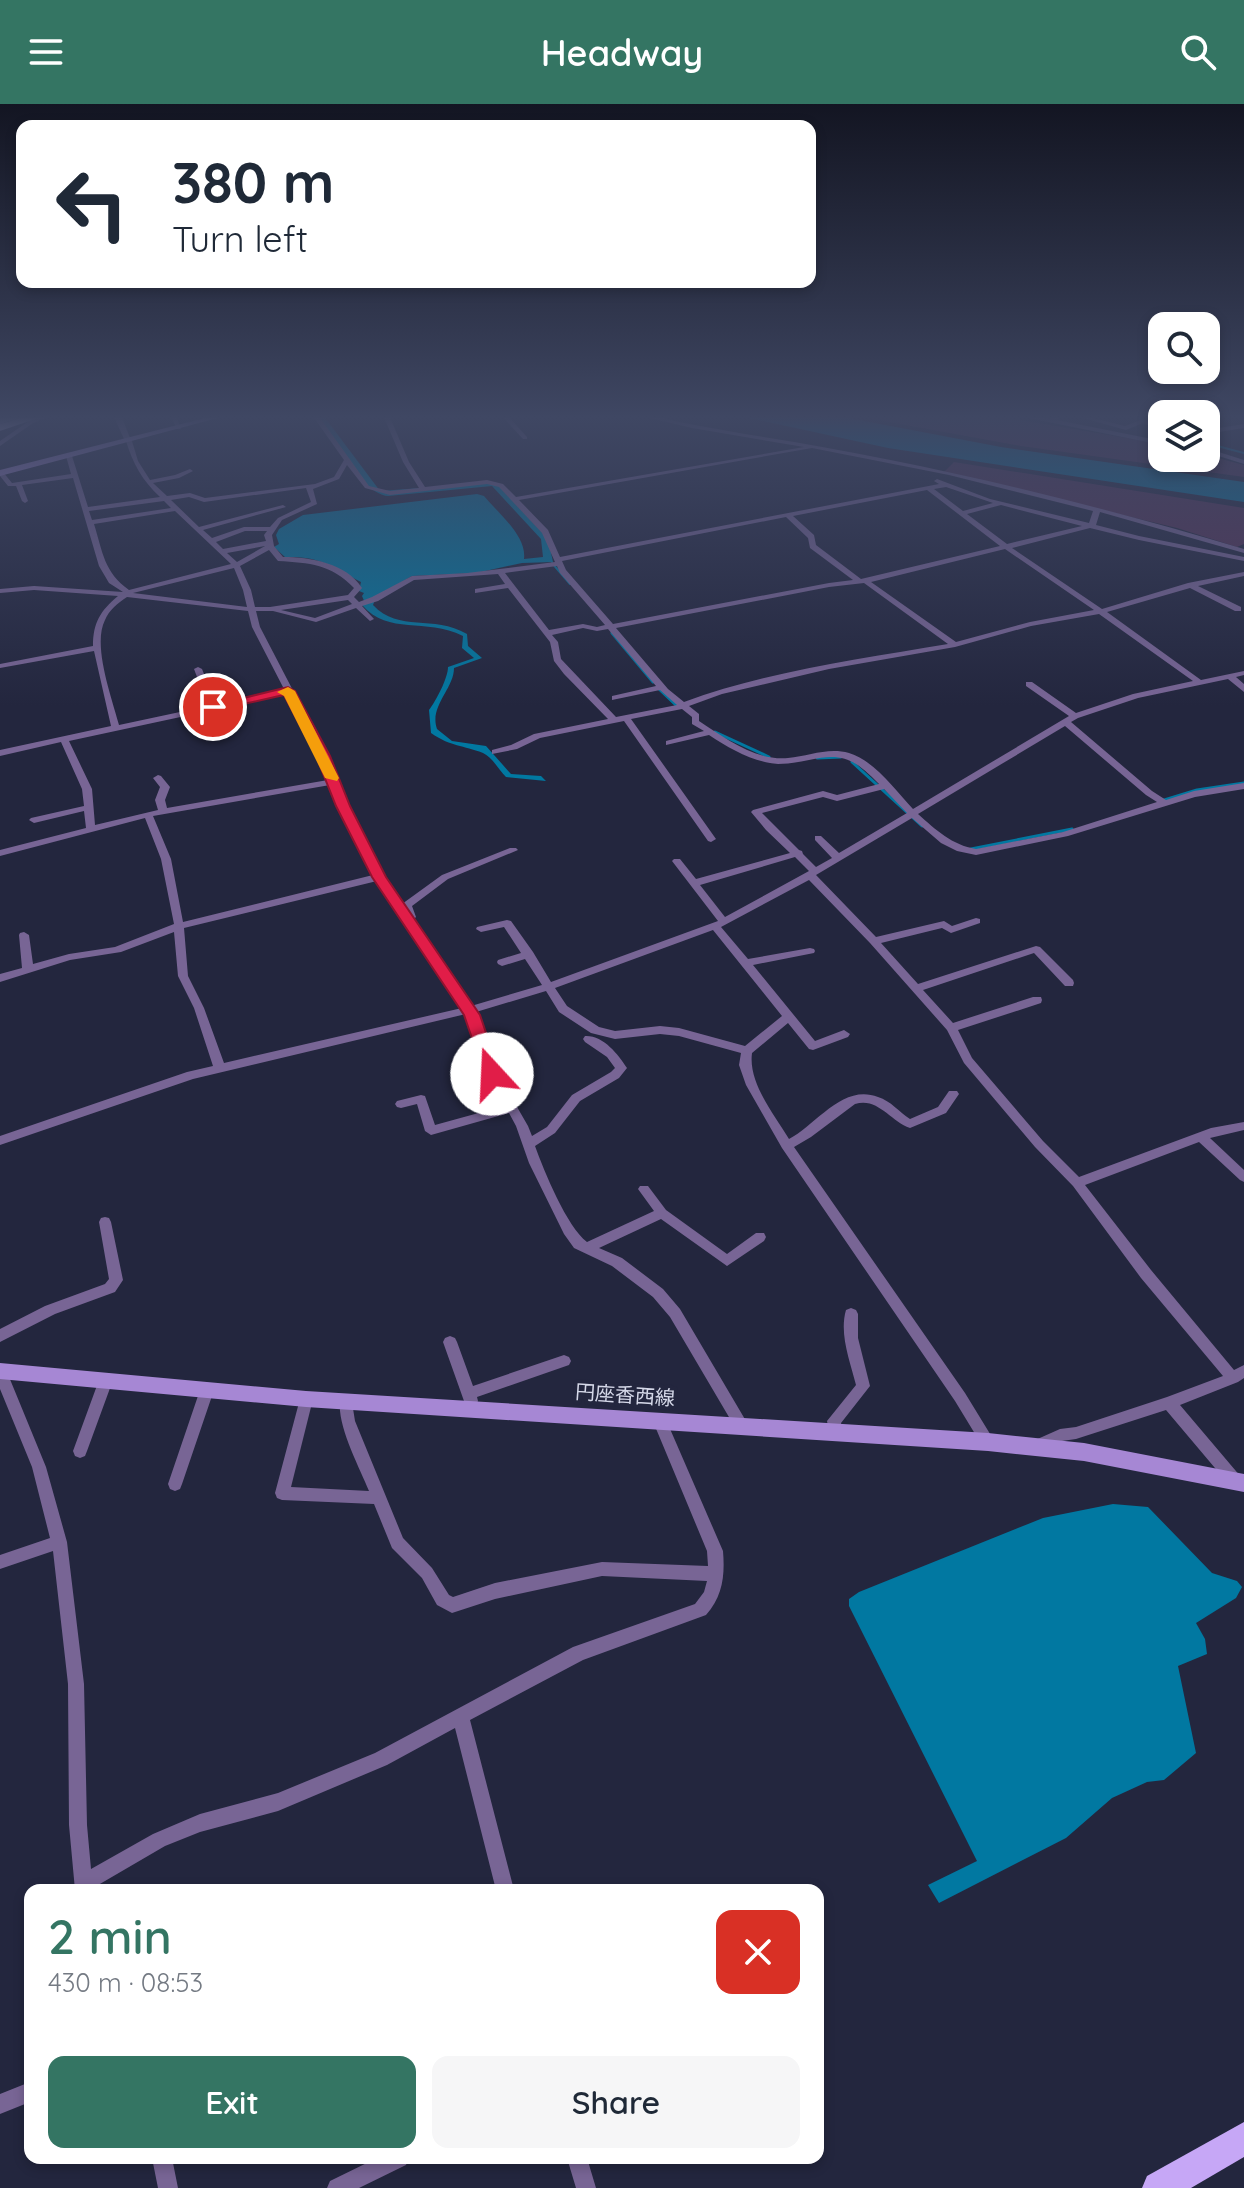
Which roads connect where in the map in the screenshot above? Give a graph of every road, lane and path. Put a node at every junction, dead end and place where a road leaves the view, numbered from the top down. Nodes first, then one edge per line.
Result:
1 (84, 512) edge
2 (156, 512) edge
3 (180, 512) edge
4 (211, 512) edge
5 (263, 512) edge
6 (295, 512) edge
7 (527, 512) edge
8 (797, 512) edge
9 (962, 512) edge
10 (1040, 512) edge
11 (1096, 512) edge
12 (1105, 512) edge
13 (787, 514) junction
14 (89, 523) junction
15 (218, 524) junction
16 (1092, 525) junction
17 (199, 529) junction
18 (271, 529) junction
19 (212, 541) junction
20 (270, 544) junction
21 (1008, 546) junction
22 (223, 551) junction
23 (1244, 551) edge
24 (1244, 559) edge
25 (556, 563) junction
26 (237, 566) junction
27 (499, 570) junction
28 (1244, 574) edge
29 (862, 581) junction
30 (510, 585) junction
31 (1191, 585) junction
32 (0, 591) edge
33 (478, 591) dead end
34 (126, 594) junction
35 (350, 597) junction
36 (361, 603) junction
37 (253, 609) junction
38 (270, 609) junction
39 (1238, 609) dead end
40 (1102, 611) junction
41 (370, 619) dead end
42 (608, 627) junction
43 (548, 633) junction
44 (955, 645) junction
45 (98, 648) junction
46 (0, 666) edge
47 (198, 669) dead end
48 (1244, 673) edge
49 (1230, 676) junction
50 (1200, 683) junction
51 (1029, 684) dead end
52 (659, 688) junction
53 (1244, 689) edge
54 (288, 691) junction
55 (615, 698) dead end
56 (680, 706) junction
57 (213, 707) junction
58 (626, 718) junction
59 (1071, 719) junction
60 (614, 720) junction
61 (115, 726) junction
62 (712, 732) junction
63 (64, 739) junction
64 (669, 743) dead end
65 (495, 752) dead end
66 (0, 753) edge
67 (158, 778) dead end
68 (334, 782) junction
69 (880, 786) junction
70 (1244, 786) edge
71 (1162, 801) junction
72 (87, 808) junction
73 (163, 812) junction
74 (148, 814) junction
75 (909, 815) junction
76 (34, 820) dead end
77 (90, 827) junction
78 (818, 838) dead end
79 (711, 839) dead end
80 (513, 850) dead end
81 (0, 853) edge
82 (799, 853) junction
83 (838, 858) junction
84 (677, 861) dead end
85 (812, 874) junction
86 (379, 877) junction
87 (695, 883) junction
88 (976, 921) dead end
89 (410, 924) junction
90 (719, 924) junction
91 (179, 926) junction
92 (481, 929) dead end
93 (24, 935) dead end
94 (874, 941) junction
95 (810, 951) dead end
96 (529, 954) junction
97 (502, 962) dead end
98 (747, 963) junction
99 (28, 970) junction
100 (0, 978) edge
101 (1069, 983) dead end
102 (550, 986) junction
103 (917, 988) junction
104 (1037, 1000) dead end
105 (469, 1010) junction
106 (789, 1017) junction
107 (951, 1028) junction
108 (844, 1034) dead end
109 (615, 1035) junction
110 (589, 1039) dead end
111 (603, 1049) junction
112 (747, 1051) junction
113 (220, 1068) junction
114 (953, 1094) dead end
115 (401, 1104) dead end
116 (511, 1108) junction
117 (1244, 1126) edge
118 (1202, 1137) junction
119 (0, 1141) edge
120 (529, 1144) junction
121 (786, 1145) junction
122 (1244, 1177) edge
123 (1077, 1183) junction
124 (644, 1189) dead end
125 (662, 1213) junction
126 (105, 1222) dead end
127 (760, 1237) dead end
128 (586, 1248) junction
129 (851, 1314) dead end
130 (0, 1336) edge
131 (450, 1342) dead end
132 (564, 1361) dead end
133 (0, 1371) edge
134 (1238, 1374) edge
135 (106, 1380) junction
136 (207, 1390) junction
137 (306, 1399) junction
138 (346, 1400) junction
139 (471, 1401) junction
140 (1169, 1403) junction
141 (659, 1419) junction
142 (741, 1425) junction
143 (835, 1432) junction
144 (988, 1442) junction
145 (1032, 1449) junction
146 (80, 1451) dead end
147 (1240, 1482) edge
148 (175, 1484) dead end
149 (371, 1498) dead end
150 (59, 1542) junction
151 (0, 1562) edge
152 (717, 1574) junction
153 (461, 1719) junction
154 (83, 1884) edge
155 (88, 1884) edge
156 (503, 1884) edge
157 (24, 2094) edge
158 (0, 2104) edge
159 (1244, 2139) edge
160 (166, 2164) edge
161 (387, 2164) edge
162 (579, 2164) edge
163 (168, 2188) edge
164 (337, 2188) edge
165 (586, 2188) edge
166 (1159, 2188) edge

1 - 14 street
2 - 14 street
3 - 17 street
4 - 15 street
5 - 15 street
6 - 18 street
7 - 25 street
8 - 13 street
9 - 21 street
10 - 16 street
11 - 16 street
12 - 23 street
13 - 25 street
13 - 29 street
14 - 34 street
15 - 17 street
16 - 21 street
16 - 24 street
17 - 19 street
18 - 19 street
18 - 20 street
19 - 22 street
20 - 22 street
20 - 26 street
20 - 35 street
21 - 29 street
21 - 40 street
22 - 26 street
25 - 27 street
25 - 42 street
26 - 34 street
26 - 37 street
27 - 30 street
27 - 36 street
28 - 31 street
29 - 42 street
29 - 44 street
30 - 33 street
30 - 43 street
31 - 39 street
31 - 40 street
32 - 34 street
34 - 37 street
34 - 45 street
35 - 36 street
35 - 38 street
36 - 38 street
36 - 41 street
37 - 38 street
37 - 54 street
40 - 44 street
40 - 50 street
42 - 43 street
42 - 52 street
43 - 60 street
44 - 56 street
45 - 46 street
45 - 61 street
47 - 57 street
48 - 49 street
49 - 50 street
49 - 53 street
50 - 59 street
51 - 59 street
52 - 55 street
52 - 56 street
54 - 57 street
54 - 68 street
56 - 58 street
56 - 62 street
57 - 61 street
58 - 60 street
58 - 79 street
59 - 71 street
59 - 75 street
60 - 65 street
61 - 63 street
62 - 64 street
62 - 69 street
63 - 66 street
63 - 72 street
67 - 73 street
68 - 73 street
68 - 86 street
69 - 75 street
69 - 82 street
70 - 71 street
71 - 75 street
72 - 76 street
72 - 77 street
73 - 74 street
74 - 77 street
74 - 91 street
75 - 83 street
77 - 81 street
78 - 83 street
80 - 89 street
82 - 85 street
82 - 87 street
83 - 85 street
84 - 87 street
85 - 90 street
85 - 94 street
86 - 89 street
86 - 91 street
87 - 90 street
88 - 94 street
89 - 105 street
90 - 98 street
90 - 102 street
91 - 99 street
91 - 113 street
92 - 96 street
93 - 99 street
94 - 103 street
95 - 98 street
96 - 97 street
96 - 102 street
98 - 106 street
99 - 100 street
101 - 103 street
102 - 105 street
102 - 109 street
103 - 107 street
104 - 107 street
105 - 113 street
105 - 116 street
106 - 108 street
106 - 112 street
107 - 123 street
109 - 111 street
109 - 112 street
110 - 111 street
111 - 120 street
112 - 121 street
113 - 119 street
114 - 121 street
115 - 116 street
116 - 120 street
117 - 118 street
118 - 122 street
118 - 123 street
120 - 128 street
121 - 144 street
123 - 134 street
124 - 125 street
125 - 127 street
125 - 128 street
126 - 130 street
128 - 142 street
129 - 143 street
131 - 139 street
132 - 139 street
133 - 135 main road, 円座香西線
133 - 150 street
134 - 140 street
135 - 136 main road, 円座香西線
135 - 146 street
136 - 137 main road, 円座香西線
136 - 148 street
137 - 138 main road, 円座香西線
137 - 149 street
138 - 139 main road, 円座香西線
138 - 152 street
139 - 141 main road, 円座香西線
140 - 145 street
140 - 147 street
141 - 142 main road, 円座香西線
141 - 152 street
142 - 143 main road, 円座香西線
143 - 144 main road, 円座香西線
144 - 145 main road, 円座香西線
145 - 147 main road, 円座香西線
150 - 151 street
150 - 154 street
152 - 153 street
153 - 155 street
153 - 156 street
157 - 158 street
159 - 166 main road
160 - 163 street
161 - 164 street
162 - 165 street

